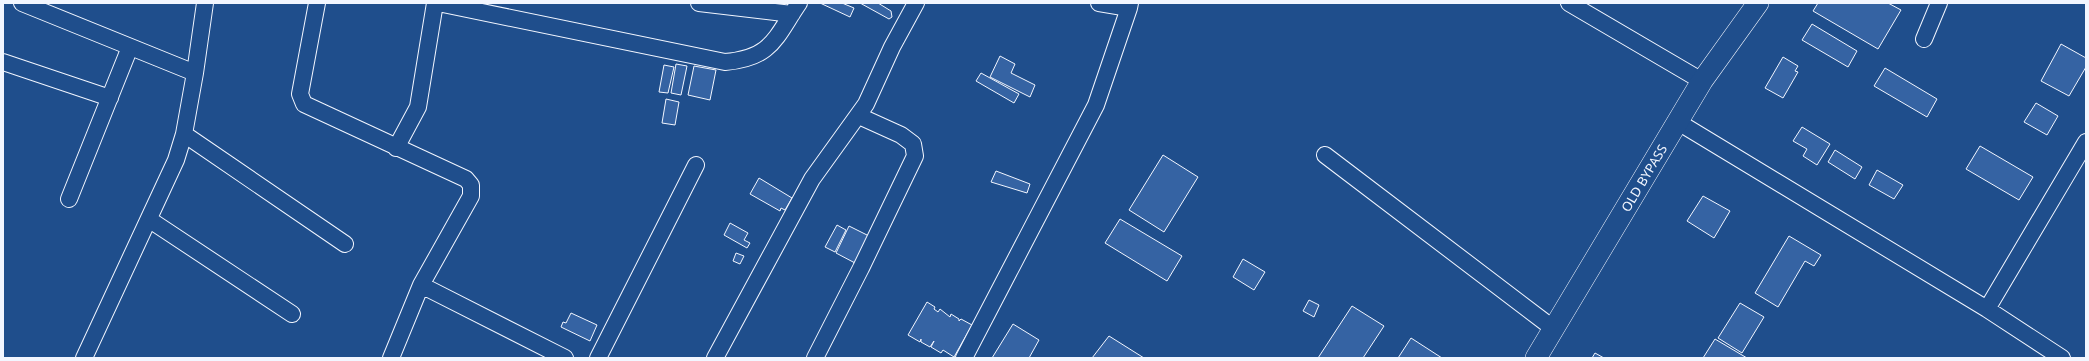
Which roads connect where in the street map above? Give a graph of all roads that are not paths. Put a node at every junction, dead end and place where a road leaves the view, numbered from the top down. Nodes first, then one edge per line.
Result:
1 (22, 3) edge
2 (206, 3) edge
3 (317, 3) edge
4 (435, 3) edge
5 (438, 3) edge
6 (699, 3) edge
7 (916, 3) edge
8 (1099, 3) edge
9 (1569, 3) edge
10 (1758, 3) edge
11 (1939, 3) edge
12 (1130, 6) edge
13 (795, 8) edge
14 (1924, 39) dead end
15 (130, 47) junction
16 (3, 62) edge
17 (195, 73) junction
18 (1702, 81) junction
19 (110, 98) junction
20 (859, 116) junction
21 (1678, 122) junction
22 (184, 134) junction
23 (2086, 142) edge
24 (396, 148) junction
25 (1325, 154) dead end
26 (696, 165) dead end
27 (69, 199) dead end
28 (150, 220) junction
29 (345, 244) dead end
30 (421, 285) junction
31 (1987, 309) junction
32 (292, 314) dead end
33 (1554, 328) junction
34 (84, 358) edge
35 (391, 358) edge
36 (565, 358) edge
37 (598, 358) edge
38 (714, 358) edge
39 (815, 358) edge
40 (964, 358) edge
41 (1536, 358) edge
42 (2062, 358) edge

1 - 15 street
2 - 17 street
3 - 24 street
4 - 24 street
5 - 13 street
6 - 13 street
7 - 20 street
8 - 12 street
9 - 18 street
10 - 18 main road, OLD BYPASS
11 - 14 street
12 - 40 street
15 - 17 street
15 - 19 street
16 - 19 street
17 - 22 street
18 - 21 main road, OLD BYPASS
19 - 27 street
20 - 38 street
20 - 39 street
21 - 31 street
21 - 33 main road, OLD BYPASS
22 - 28 street
22 - 29 street
23 - 31 street
24 - 30 street
25 - 33 street
26 - 37 street
28 - 32 street
28 - 34 street
30 - 35 street
30 - 36 street
31 - 42 street
33 - 41 main road, OLD BYPASS

